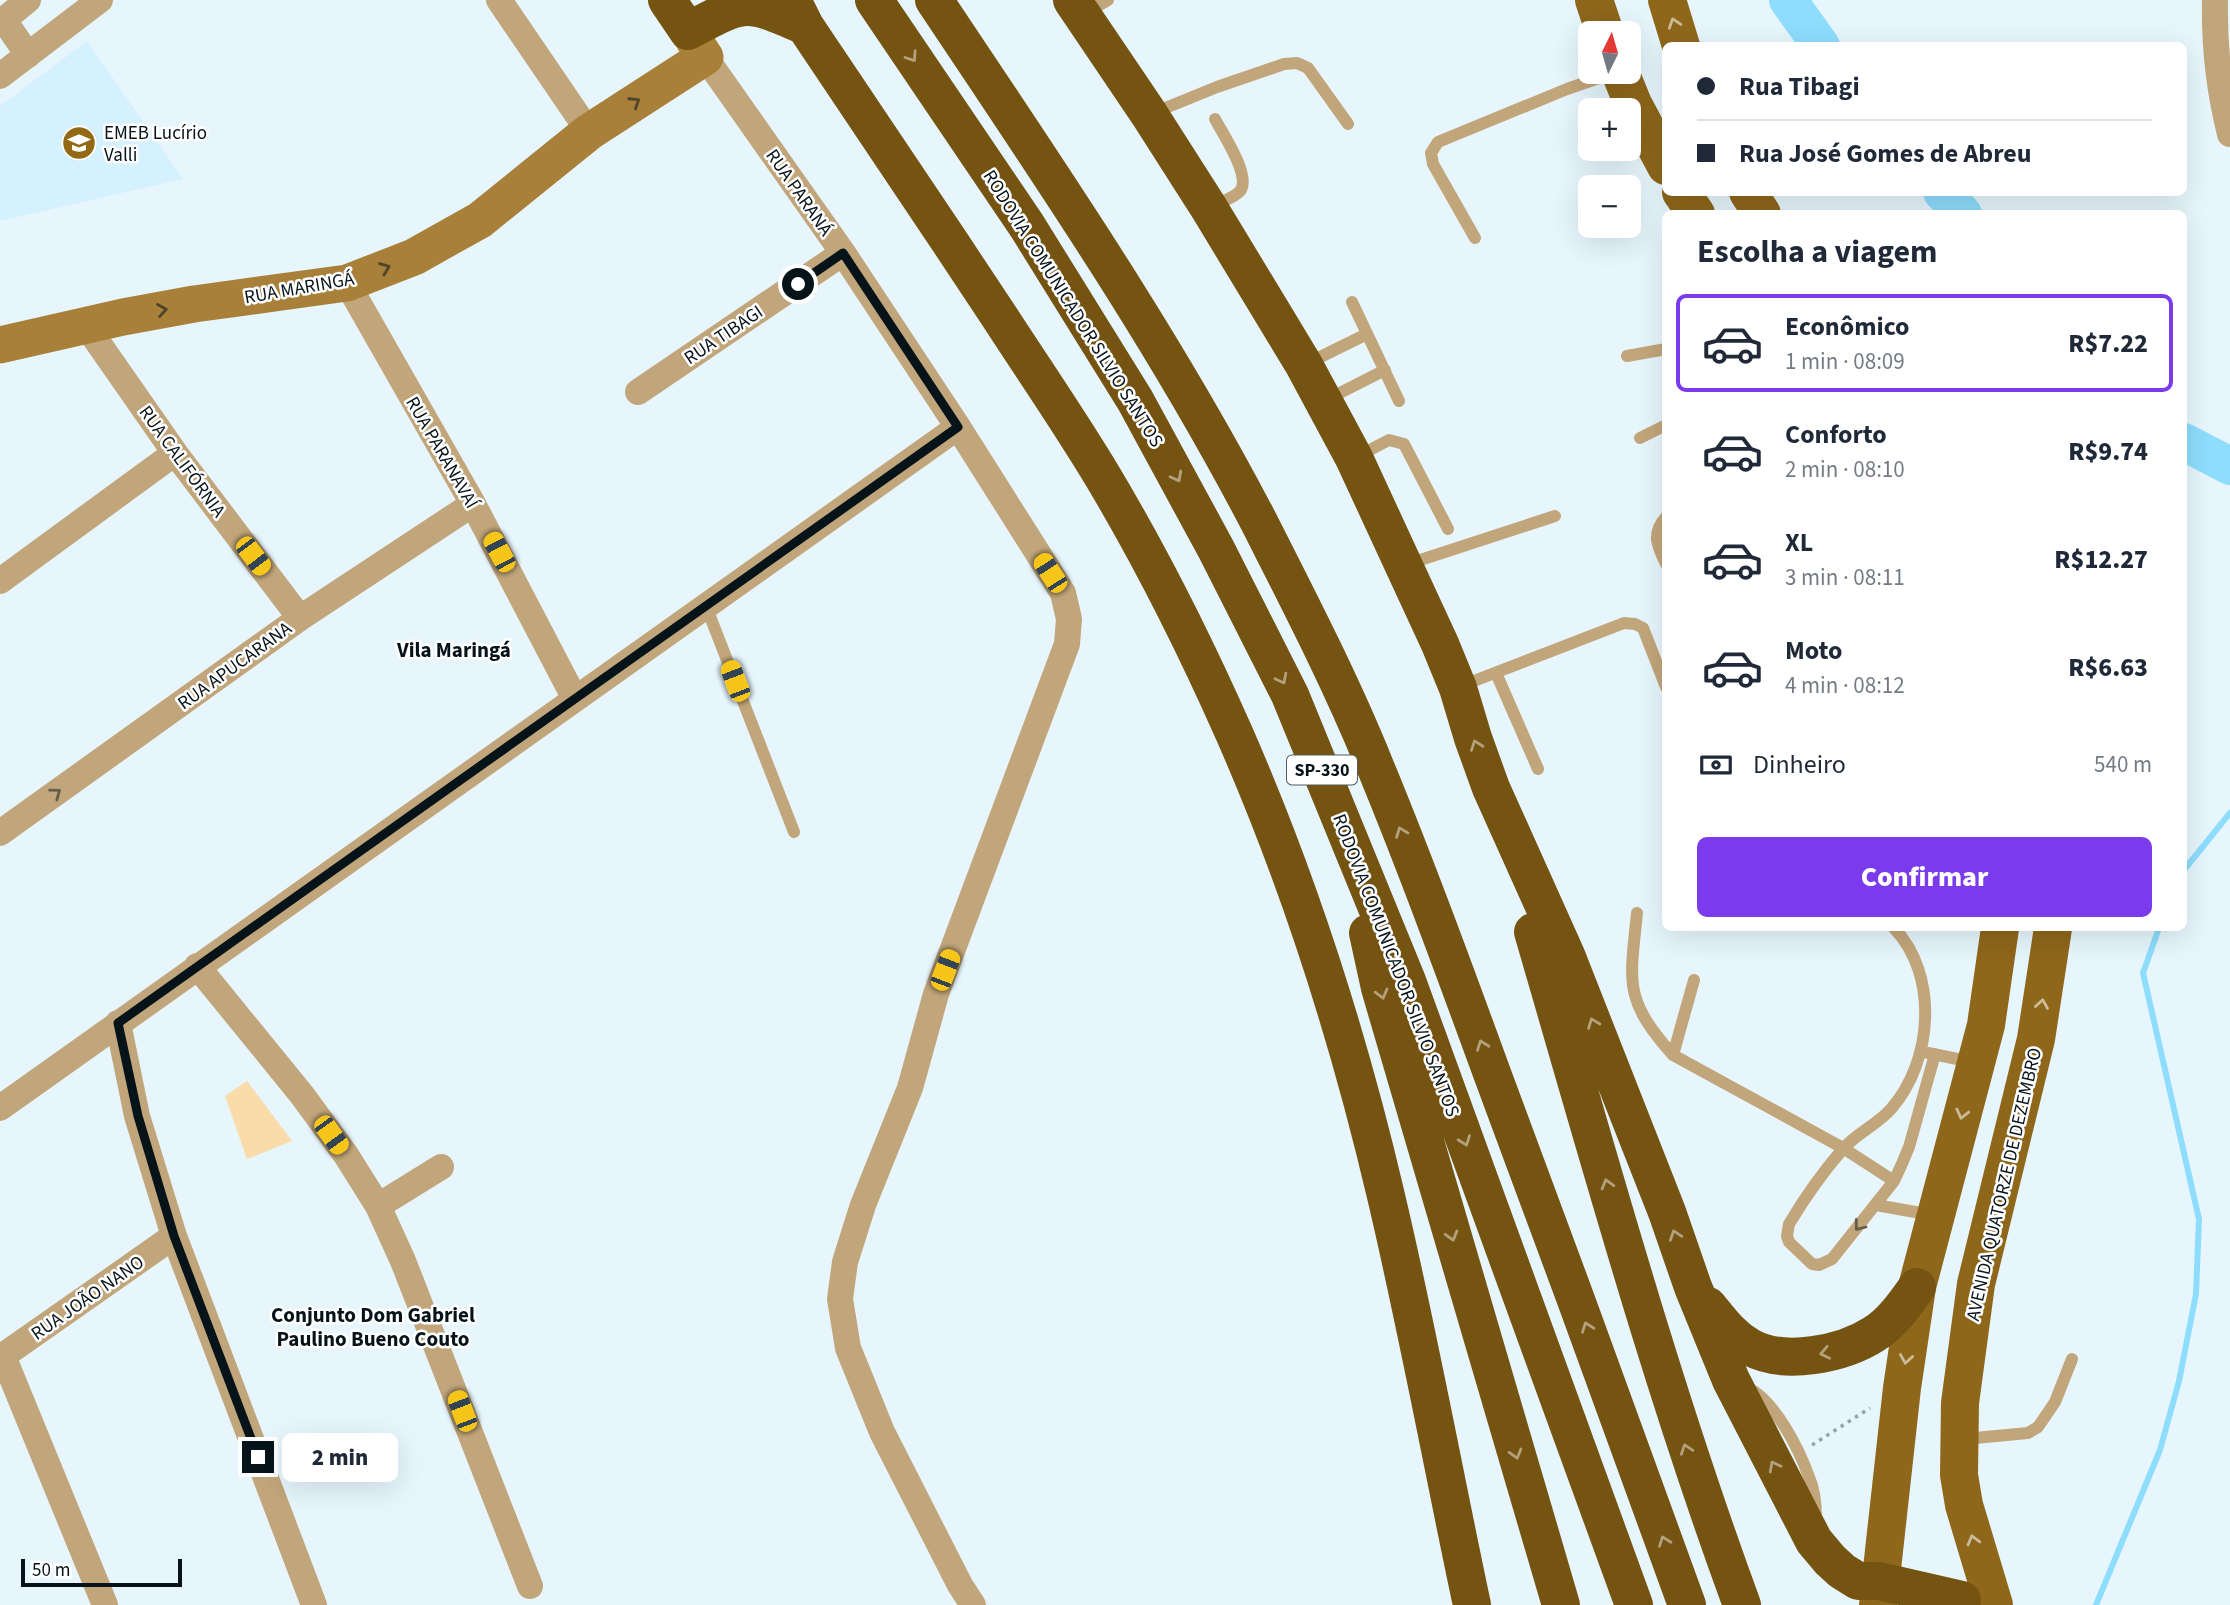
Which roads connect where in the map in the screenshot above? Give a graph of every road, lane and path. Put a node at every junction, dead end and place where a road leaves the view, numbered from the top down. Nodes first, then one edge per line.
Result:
1 (28, 0) edge
2 (100, 0) edge
3 (499, 0) edge
4 (667, 0) edge
5 (874, 0) edge
6 (934, 0) edge
7 (1594, 0) edge
8 (1667, 0) edge
9 (2215, 0) edge
10 (734, 1) edge
11 (1088, 5) edge
12 (799, 13) edge
13 (2, 21) edge
14 (1601, 21) edge
15 (1680, 42) edge
16 (697, 44) junction
17 (28, 55) junction
18 (0, 76) edge
19 (1582, 84) edge
20 (1624, 84) edge
21 (1149, 114) junction
22 (1215, 119) dead end
23 (1348, 124) dead end
24 (589, 132) junction
25 (2230, 134) edge
26 (1662, 158) edge
27 (1209, 208) junction
28 (1475, 238) dead end
29 (843, 253) junction
30 (346, 283) junction
31 (1352, 302) dead end
32 (123, 317) junction
33 (85, 324) junction
34 (1367, 334) junction
35 (0, 345) edge
36 (1662, 350) edge
37 (1627, 356) dead end
38 (1304, 365) junction
39 (1385, 370) junction
40 (117, 371) junction
41 (638, 392) dead end
42 (1325, 401) junction
43 (1399, 401) dead end
44 (958, 427) junction
45 (1662, 427) edge
46 (1640, 438) dead end
47 (175, 453) junction
48 (1354, 458) junction
49 (473, 504) junction
50 (1555, 516) dead end
51 (1662, 522) edge
52 (1448, 529) dead end
53 (1662, 556) edge
54 (1404, 565) junction
55 (0, 581) edge
56 (706, 606) junction
57 (300, 618) junction
58 (1496, 673) junction
59 (1662, 677) edge
60 (1458, 688) junction
61 (575, 699) junction
62 (1538, 769) dead end
63 (1491, 788) junction
64 (793, 832) dead end
65 (1345, 832) junction
66 (0, 833) edge
67 (1637, 913) dead end
68 (1897, 931) edge
69 (2000, 931) edge
70 (2053, 931) edge
71 (197, 967) junction
72 (1694, 980) dead end
73 (118, 1023) junction
74 (1920, 1051) junction
75 (1935, 1054) junction
76 (1673, 1055) junction
77 (1976, 1062) junction
78 (0, 1108) edge
79 (1843, 1148) junction
80 (441, 1167) dead end
81 (1894, 1181) junction
82 (1876, 1205) junction
83 (378, 1206) junction
84 (1936, 1216) junction
85 (174, 1236) junction
86 (1693, 1287) junction
87 (1917, 1287) junction
88 (1, 1357) edge
89 (2072, 1359) dead end
90 (1731, 1380) junction
91 (1902, 1388) junction
92 (1959, 1436) junction
93 (1798, 1454) junction
94 (1814, 1541) junction
95 (530, 1586) dead end
96 (1879, 1593) edge
97 (1966, 1604) edge
98 (105, 1605) edge
99 (314, 1605) edge
100 (973, 1605) edge
101 (1472, 1605) edge
102 (1560, 1605) edge
103 (1634, 1605) edge
104 (1687, 1605) edge
105 (1742, 1605) edge

1 - 13 street
2 - 17 street
3 - 24 street
4 - 16 highway, RUA PARANÁ
5 -> 65 highway, RODOVIA COMUNICADOR SILVIO SANTOS / SP-330
104 -> 6 highway, SP-330
7 - 14 main road
15 -> 8 main road
9 - 25 street
10 - 12 highway
10 - 16 highway
11 - 21 highway
12 - 101 highway
13 - 17 street
24 -> 16 main road, RUA MARINGÁ
16 - 29 street, RUA PARANÁ
17 - 18 street
19 - 28 lane
20 - 26 main road
21 - 23 lane
21 - 27 highway
22 - 27 lane
30 -> 24 main road, RUA MARINGÁ
27 - 38 highway
29 - 41 street, RUA TIBAGI
29 - 44 street, RUA PARANÁ
32 -> 30 main road, RUA MARINGÁ
30 - 49 street, RUA PARANAVAÍ
31 - 34 lane
32 - 33 main road, RUA MARINGÁ
32 - 40 street
33 - 35 main road, RUA MARINGÁ
33 - 40 street, RUA CALIFÓRNIA
34 - 38 lane
34 - 39 lane
36 - 37 lane
38 - 42 highway
39 - 42 lane
39 - 43 lane
40 - 47 street, RUA CALIFÓRNIA
42 - 48 highway
44 - 56 street
44 - 100 street, RUA PARANÁ
45 - 46 lane
47 - 55 street
47 - 57 street, RUA CALIFÓRNIA
48 - 52 lane
48 - 54 highway
49 - 57 street, RUA APUCARANA
49 - 61 street, RUA PARANAVAÍ
50 - 54 lane
51 - 53 lane
54 - 60 highway
56 - 61 street
56 - 64 lane
66 -> 57 street, RUA APUCARANA
58 - 59 lane
58 - 60 lane
58 - 62 lane
63 -> 60 highway
61 - 71 street
86 -> 63 highway
105 -> 63 highway
65 -> 102 highway
65 -> 103 highway, RODOVIA COMUNICADOR SILVIO SANTOS / SP-330
67 - 76 lane
68 - 74 lane
69 - 77 main road
92 -> 70 main road, AVENIDA QUATORZE DE DEZEMBRO
71 - 73 street
71 - 83 street
72 - 76 lane
73 - 78 street
73 - 85 street
74 - 75 lane
74 - 79 lane
75 - 77 lane
75 - 81 lane
76 - 79 lane
77 -> 84 main road
79 - 81 lane
82 -> 79 lane
80 - 83 street
81 - 82 lane
82 - 84 lane
83 - 95 street
84 - 87 main road
85 - 88 street, RUA JOÃO NANO
85 - 99 street
87 -> 86 highway
86 - 90 highway
87 -> 91 main road
88 - 98 street
89 - 92 lane
90 - 93 lane
94 -> 90 highway
91 - 93 path
91 - 96 main road
97 -> 92 main road, AVENIDA QUATORZE DE DEZEMBRO
93 - 94 lane
94 - 96 highway
96 - 97 highway

